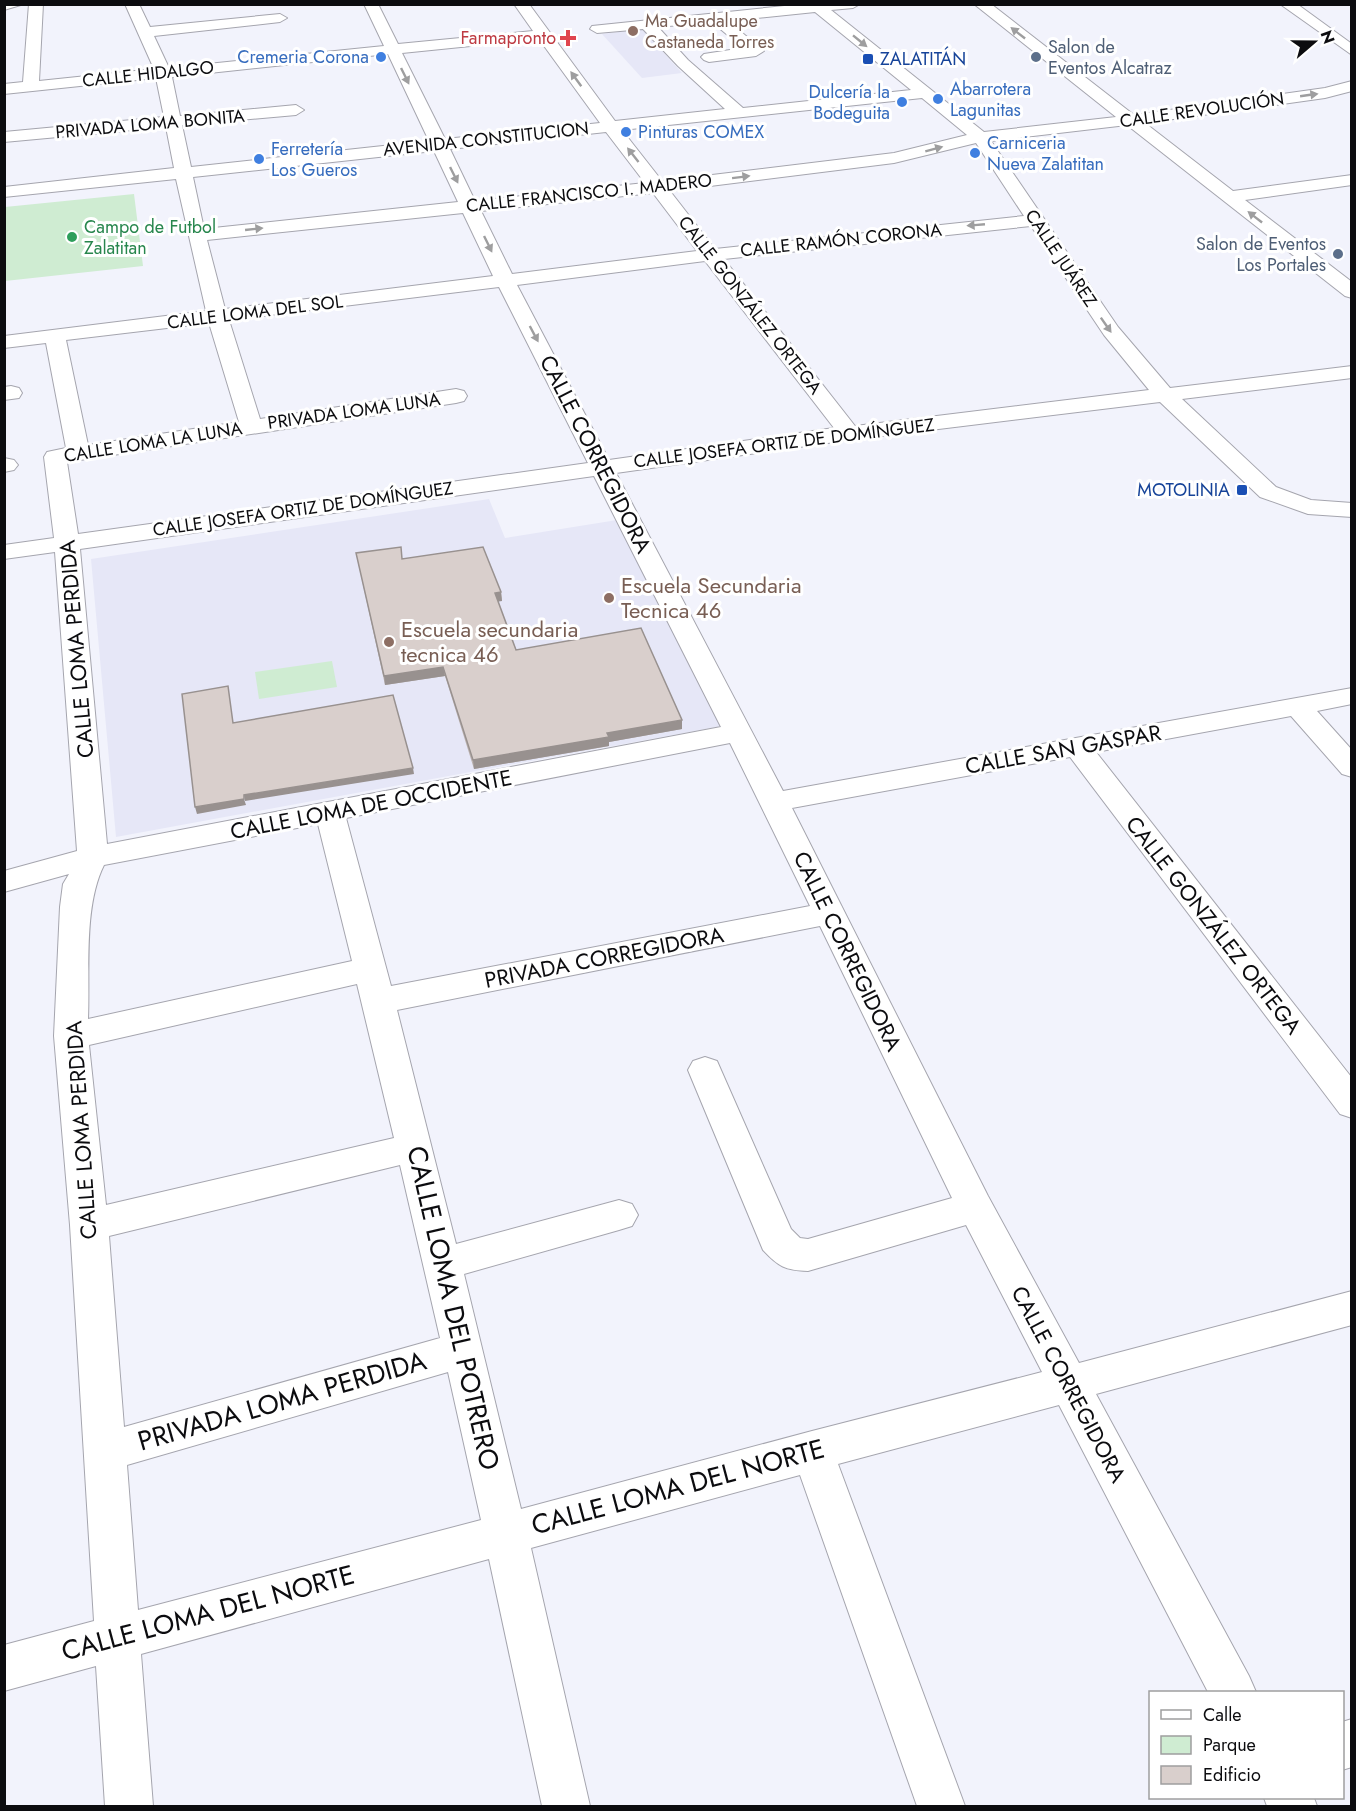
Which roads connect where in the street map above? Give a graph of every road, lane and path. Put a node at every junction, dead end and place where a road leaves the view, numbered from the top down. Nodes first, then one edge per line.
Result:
1 (17, 4) edge
2 (36, 4) edge
3 (132, 4) edge
4 (371, 4) edge
5 (521, 4) edge
6 (662, 4) edge
7 (853, 4) edge
8 (981, 4) edge
9 (1287, 4) edge
10 (4, 6) edge
11 (817, 7) edge
12 (280, 18) dead end
13 (716, 18) junction
14 (677, 21) junction
15 (647, 24) junction
16 (597, 29) dead end
17 (146, 32) junction
18 (543, 34) junction
19 (392, 49) junction
20 (1351, 51) edge
21 (709, 57) junction
22 (683, 63) junction
23 (163, 72) junction
24 (1352, 86) edge
25 (31, 87) junction
26 (4, 89) edge
27 (924, 93) junction
28 (296, 110) dead end
29 (739, 113) junction
30 (1130, 120) junction
31 (171, 122) junction
32 (610, 127) junction
33 (4, 137) edge
34 (980, 137) junction
35 (439, 144) junction
36 (181, 172) junction
37 (1352, 180) edge
38 (658, 187) junction
39 (4, 192) edge
40 (1228, 196) junction
41 (470, 206) junction
42 (1034, 220) junction
43 (196, 235) junction
44 (709, 255) junction
45 (506, 282) junction
46 (1352, 292) edge
47 (217, 316) junction
48 (55, 336) junction
49 (4, 342) edge
50 (1352, 372) edge
51 (456, 396) dead end
52 (1166, 396) junction
53 (251, 426) junction
54 (849, 433) junction
55 (67, 455) junction
56 (603, 466) junction
57 (1352, 510) edge
58 (67, 543) junction
59 (4, 552) edge
60 (1352, 696) edge
61 (1297, 706) junction
62 (738, 733) junction
63 (1077, 747) junction
64 (1352, 768) edge
65 (774, 802) junction
66 (330, 812) junction
67 (93, 857) junction
68 (4, 882) edge
69 (829, 913) junction
70 (374, 985) junction
71 (71, 1036) junction
72 (705, 1070) dead end
73 (1352, 1104) edge
74 (415, 1147) junction
75 (975, 1207) junction
76 (619, 1215) dead end
77 (89, 1225) junction
78 (442, 1264) junction
79 (1352, 1308) edge
80 (462, 1350) junction
81 (1068, 1382) junction
82 (812, 1450) junction
83 (103, 1452) junction
84 (507, 1533) junction
85 (117, 1637) junction
86 (4, 1668) edge
87 (1232, 1691) edge
88 (129, 1806) edge
89 (566, 1806) edge
90 (941, 1806) edge

1 - 10 street
2 - 25 street
3 - 17 street
4 - 19 street, CALLE CORREGIDORA
5 - 18 street, CALLE GONZÁLEZ ORTEGA
6 - 14 street
7 - 11 street
30 -> 8 street
9 - 20 street
11 - 13 street
11 -> 27 street, CALLE JUÁREZ
12 - 17 street
13 - 14 street
13 - 21 street
14 - 15 street
14 - 21 street
15 - 16 street
15 - 22 street
17 - 23 street
18 - 19 street, CALLE HIDALGO
32 -> 18 street, CALLE GONZÁLEZ ORTEGA
19 - 23 street, CALLE HIDALGO
19 -> 35 street, CALLE CORREGIDORA
21 - 22 street
22 - 29 street
23 - 25 street, CALLE HIDALGO
23 - 31 street
30 -> 24 street, CALLE REVOLUCIÓN
25 - 26 street, CALLE HIDALGO
27 - 29 street, AVENIDA CONSTITUCION
27 - 34 street, CALLE JUÁREZ
28 - 31 street, PRIVADA LOMA BONITA
29 - 32 street, AVENIDA CONSTITUCION
30 - 34 street, CALLE REVOLUCIÓN
30 - 40 street
31 - 33 street, PRIVADA LOMA BONITA
31 - 36 street
32 - 35 street, AVENIDA CONSTITUCION
38 -> 32 street, CALLE GONZÁLEZ ORTEGA
38 -> 34 street, CALLE FRANCISCO I. MADERO
34 - 42 street, CALLE JUÁREZ
35 - 36 street, AVENIDA CONSTITUCION
35 -> 41 street, CALLE CORREGIDORA
36 - 39 street, AVENIDA CONSTITUCION
36 - 43 street
37 - 40 street
38 - 41 street, CALLE FRANCISCO I. MADERO
38 - 44 street, CALLE GONZÁLEZ ORTEGA
46 -> 40 street
43 -> 41 street, CALLE FRANCISCO I. MADERO
41 -> 45 street, CALLE CORREGIDORA
42 -> 44 street, CALLE RAMÓN CORONA
42 -> 52 street, CALLE JUÁREZ
43 - 47 street
44 - 45 street, CALLE RAMÓN CORONA
44 - 54 street, CALLE GONZÁLEZ ORTEGA
45 - 47 street, CALLE LOMA DEL SOL
45 -> 56 street, CALLE CORREGIDORA
47 - 48 street, CALLE LOMA DEL SOL
47 - 53 street
48 - 49 street, CALLE LOMA DEL SOL
48 - 55 street, CALLE LOMA PERDIDA
50 - 52 street, CALLE JOSEFA ORTIZ DE DOMÍNGUEZ
51 - 53 street, PRIVADA LOMA LUNA
52 - 54 street, CALLE JOSEFA ORTIZ DE DOMÍNGUEZ
52 - 57 street, CALLE JUÁREZ
53 - 55 street, CALLE LOMA LA LUNA
54 - 56 street, CALLE JOSEFA ORTIZ DE DOMÍNGUEZ
55 - 58 street, CALLE LOMA PERDIDA
56 - 58 street, CALLE JOSEFA ORTIZ DE DOMÍNGUEZ
56 - 62 street, CALLE CORREGIDORA
58 - 59 street, CALLE JOSEFA ORTIZ DE DOMÍNGUEZ
58 - 67 street, CALLE LOMA PERDIDA
60 - 61 street, CALLE SAN GASPAR
61 - 63 street, CALLE SAN GASPAR
61 - 64 street
62 - 65 street, CALLE CORREGIDORA
62 - 66 street, CALLE LOMA DE OCCIDENTE
63 - 65 street, CALLE SAN GASPAR
63 - 73 street, CALLE GONZÁLEZ ORTEGA
65 - 69 street, CALLE CORREGIDORA
66 - 67 street, CALLE LOMA DE OCCIDENTE
66 - 70 street, CALLE LOMA DEL POTRERO
67 - 68 street, CALLE LOMA DE OCCIDENTE
67 - 71 street, CALLE LOMA PERDIDA
69 - 70 street, PRIVADA CORREGIDORA
69 - 75 street, CALLE CORREGIDORA
70 - 71 street, PRIVADA CORREGIDORA
70 - 74 street, CALLE LOMA DEL POTRERO
71 - 77 street, CALLE LOMA PERDIDA
72 - 75 street
74 - 77 street
74 - 78 street, CALLE LOMA DEL POTRERO
75 - 81 street, CALLE CORREGIDORA
76 - 78 street
77 - 83 street, CALLE LOMA PERDIDA
78 - 80 street, CALLE LOMA DEL POTRERO
79 - 81 street, CALLE LOMA DEL NORTE
80 - 83 street, PRIVADA LOMA PERDIDA
80 - 84 street, CALLE LOMA DEL POTRERO
81 - 82 street, CALLE LOMA DEL NORTE
81 - 87 street, CALLE CORREGIDORA
82 - 84 street, CALLE LOMA DEL NORTE
82 - 90 street
83 - 85 street, CALLE LOMA PERDIDA
84 - 85 street, CALLE LOMA DEL NORTE
84 - 89 street, CALLE LOMA DEL POTRERO
85 - 86 street, CALLE LOMA DEL NORTE
85 - 88 street, CALLE LOMA PERDIDA

